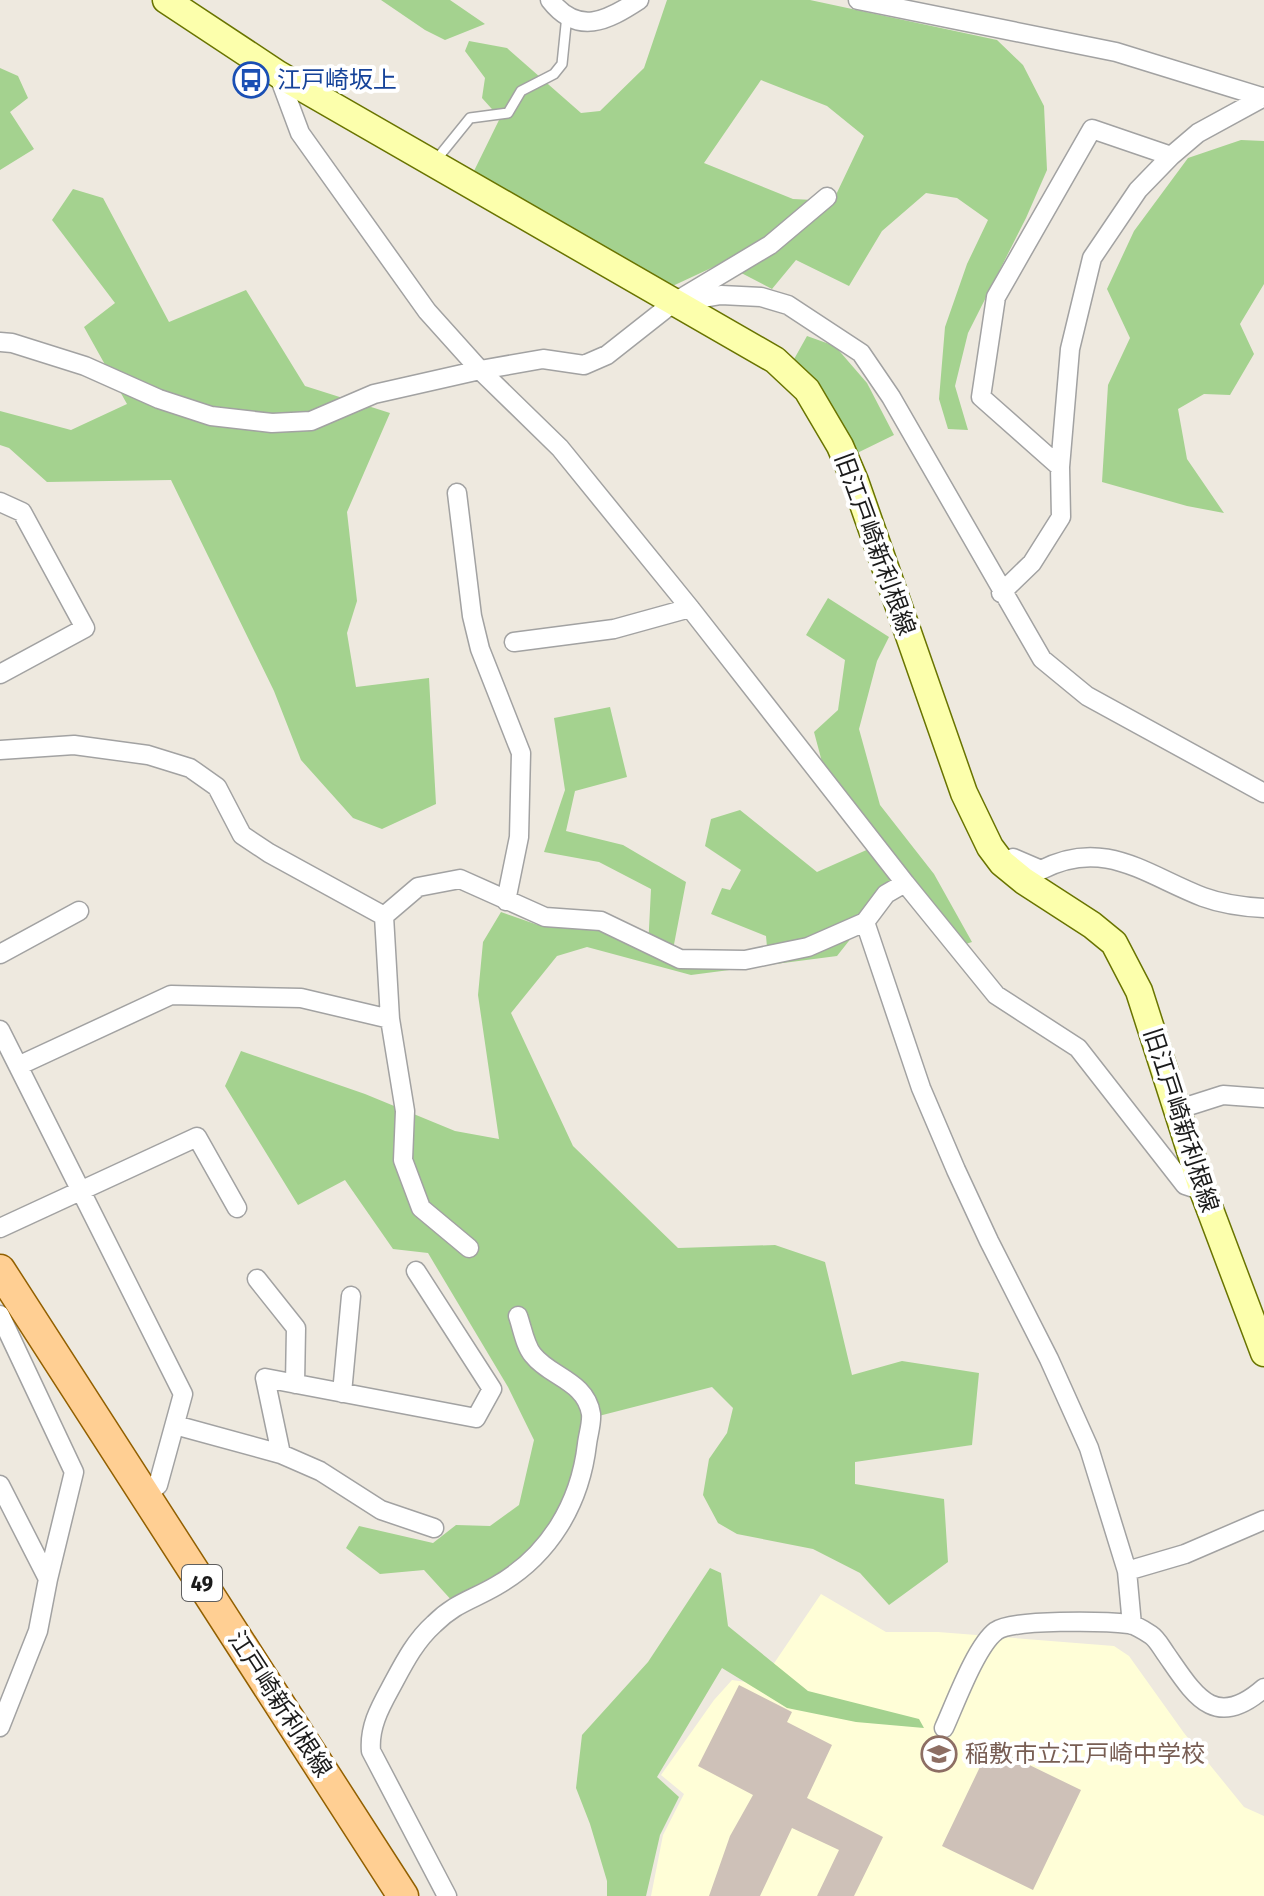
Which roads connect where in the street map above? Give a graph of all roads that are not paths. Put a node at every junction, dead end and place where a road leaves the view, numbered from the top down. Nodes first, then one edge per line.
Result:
1 (166, 0) edge
2 (550, 0) edge
3 (639, 0) edge
4 (858, 0) edge
5 (567, 15) junction
6 (278, 74) junction
7 (1263, 97) edge
8 (1171, 156) junction
9 (434, 162) junction
10 (827, 197) dead end
11 (673, 303) junction
12 (0, 342) edge
13 (480, 370) junction
14 (1060, 467) junction
15 (457, 493) dead end
16 (0, 502) edge
17 (1001, 593) junction
18 (690, 608) junction
19 (514, 642) dead end
20 (0, 674) edge
21 (0, 750) edge
22 (1264, 793) edge
23 (1002, 863) junction
24 (905, 883) junction
25 (506, 901) junction
26 (1264, 908) edge
27 (79, 911) dead end
28 (384, 916) junction
29 (865, 922) junction
30 (0, 954) edge
31 (390, 1019) junction
32 (0, 1030) edge
33 (18, 1066) junction
34 (1264, 1098) edge
35 (1176, 1110) junction
36 (1203, 1191) junction
37 (79, 1192) junction
38 (237, 1208) dead end
39 (0, 1228) edge
40 (469, 1248) dead end
41 (0, 1270) edge
42 (416, 1271) dead end
43 (257, 1279) dead end
44 (351, 1296) dead end
45 (0, 1315) edge
46 (518, 1316) dead end
47 (1264, 1353) edge
48 (295, 1384) junction
49 (342, 1393) junction
50 (175, 1425) junction
51 (281, 1454) junction
52 (0, 1485) edge
53 (146, 1497) junction
54 (1264, 1520) edge
55 (434, 1528) dead end
56 (1127, 1571) junction
57 (48, 1579) junction
58 (1132, 1625) junction
59 (1264, 1688) edge
60 (0, 1727) edge
61 (944, 1728) dead end
62 (403, 1896) edge
63 (447, 1896) edge

1 - 6 street, 旧江戸崎新利根線
2 - 5 street
3 - 5 street
4 - 7 street
5 - 9 lane
6 - 9 street, 旧江戸崎新利根線
6 - 13 street
7 - 8 street
8 - 14 street
8 - 14 street
9 - 11 street, 旧江戸崎新利根線
10 - 11 street
11 - 13 street
11 - 17 street
11 - 23 street, 旧江戸崎新利根線
12 - 13 street
13 - 18 street
14 - 17 street
15 - 25 street
16 - 20 street
17 - 22 street
18 - 19 street
18 - 24 street
21 - 28 street
23 - 26 street
23 - 35 street, 旧江戸崎新利根線
24 - 29 street
24 - 36 street
25 - 28 street
25 - 29 street
27 - 30 street
28 - 31 street
29 - 56 street
31 - 33 street
31 - 40 street
32 - 33 street
33 - 37 street
34 - 35 street
35 - 36 street, 旧江戸崎新利根線
36 - 47 street, 旧江戸崎新利根線
37 - 38 street
37 - 39 street
37 - 50 street
41 - 53 main road, 江戸崎新利根線 / 49
42 - 49 street
43 - 48 street
44 - 49 street
45 - 57 street
46 - 63 street
48 - 49 street
48 - 51 street
50 - 51 street
50 - 53 street
51 - 55 street
52 - 57 street
53 - 62 main road, 江戸崎新利根線 / 49
54 - 56 street
56 - 58 street
57 - 60 street
58 - 59 street
58 - 61 street

